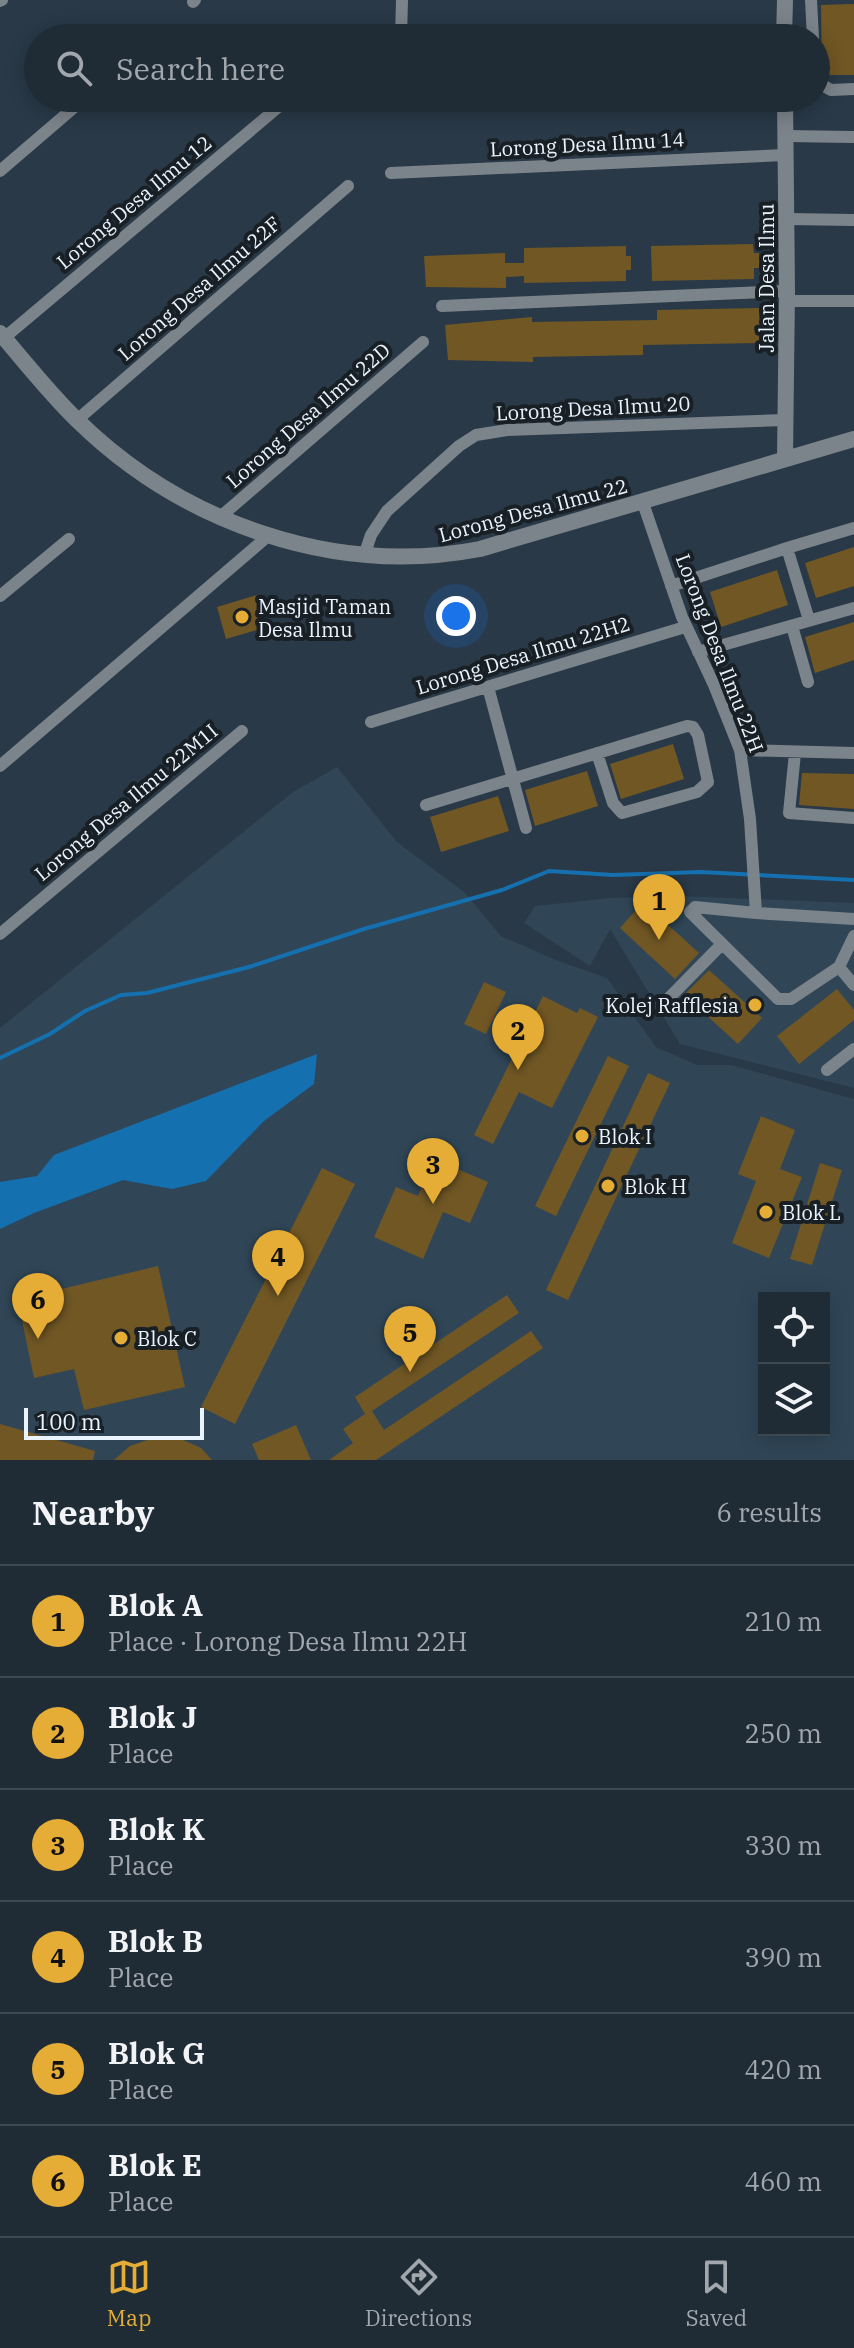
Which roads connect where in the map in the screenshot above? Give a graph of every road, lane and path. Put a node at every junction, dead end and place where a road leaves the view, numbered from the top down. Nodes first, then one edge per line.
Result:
1 (402, 0) edge
2 (785, 0) edge
3 (811, 0) edge
4 (401, 24) edge
5 (784, 24) edge
6 (812, 24) edge
7 (830, 89) edge
8 (854, 89) edge
9 (69, 112) edge
10 (272, 112) edge
11 (785, 112) edge
12 (785, 136) junction
13 (854, 137) edge
14 (785, 155) junction
15 (0, 171) edge
16 (391, 173) dead end
17 (348, 186) dead end
18 (787, 219) junction
19 (854, 220) edge
20 (787, 296) junction
21 (854, 301) edge
22 (442, 306) dead end
23 (2, 335) edge
24 (423, 342) dead end
25 (77, 420) junction
26 (785, 420) junction
27 (854, 439) edge
28 (785, 458) junction
29 (643, 503) junction
30 (219, 518) junction
31 (854, 528) edge
32 (268, 536) junction
33 (69, 539) dead end
34 (787, 548) junction
35 (364, 556) junction
36 (671, 586) junction
37 (0, 596) edge
38 (854, 608) edge
39 (809, 620) junction
40 (792, 626) junction
41 (685, 627) junction
42 (698, 652) junction
43 (808, 682) dead end
44 (488, 687) junction
45 (371, 722) dead end
46 (242, 731) dead end
47 (740, 750) junction
48 (597, 753) junction
49 (795, 753) junction
50 (854, 753) edge
51 (0, 766) edge
52 (512, 778) junction
53 (426, 805) dead end
54 (854, 818) edge
55 (526, 828) dead end
56 (756, 913) junction
57 (854, 919) edge
58 (0, 934) edge
59 (854, 936) edge
60 (721, 945) junction
61 (839, 967) junction
62 (854, 985) edge
63 (667, 1000) dead end
64 (854, 1049) edge
65 (827, 1070) dead end

1 - 4 street
2 - 5 street
3 - 6 street
7 - 8 street
9 - 15 street
10 - 23 street, Lorong Desa Ilmu 12
11 - 12 street, Jalan Desa Ilmu
12 - 13 street
12 - 14 street, Jalan Desa Ilmu
14 - 16 street, Lorong Desa Ilmu 14
14 - 18 street, Jalan Desa Ilmu
17 - 25 street, Lorong Desa Ilmu 22F
18 - 19 street
18 - 20 street, Jalan Desa Ilmu
20 - 21 street
20 - 22 street
20 - 26 street, Jalan Desa Ilmu
23 - 25 street, Lorong Desa Ilmu 22
24 - 30 street, Lorong Desa Ilmu 22D
25 - 30 street, Lorong Desa Ilmu 22
26 - 28 street, Jalan Desa Ilmu
26 - 35 street, Lorong Desa Ilmu 20
27 - 28 street, Lorong Desa Ilmu 22
28 - 29 street, Lorong Desa Ilmu 22
29 - 35 street, Lorong Desa Ilmu 22
29 - 36 street, Lorong Desa Ilmu 22H
30 - 32 street, Lorong Desa Ilmu 22
31 - 34 street
32 - 35 street, Lorong Desa Ilmu 22
32 - 51 street
33 - 37 street
34 - 36 street
34 - 39 street
36 - 41 street, Lorong Desa Ilmu 22H
38 - 39 street
39 - 40 street
40 - 42 street
40 - 43 street
41 - 42 street, Lorong Desa Ilmu 22H
41 - 44 street, Lorong Desa Ilmu 22H2
42 - 47 street, Lorong Desa Ilmu 22H
44 - 45 street, Lorong Desa Ilmu 22H2
44 - 52 street
46 - 58 street, Lorong Desa Ilmu 22M1I
47 - 49 street
47 - 56 street, Lorong Desa Ilmu 22H
48 - 48 street
48 - 52 street
49 - 50 street
49 - 54 street
52 - 53 street
52 - 55 street
56 - 57 street
56 - 60 street
59 - 61 street
60 - 61 street
60 - 63 street
61 - 62 street
64 - 65 street

